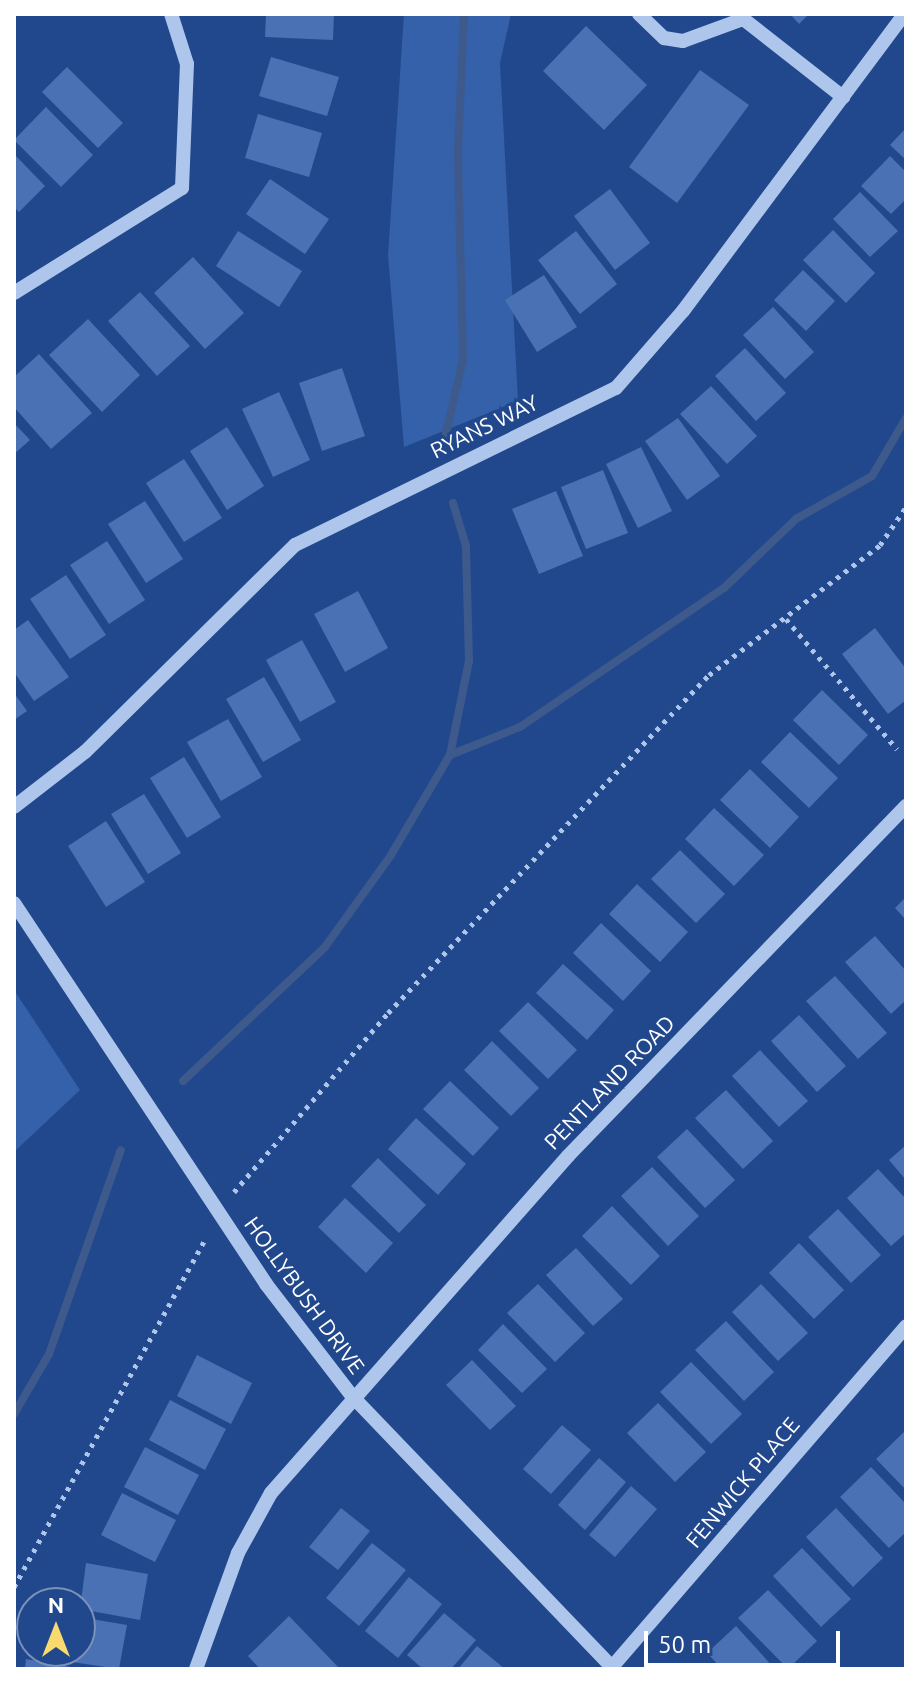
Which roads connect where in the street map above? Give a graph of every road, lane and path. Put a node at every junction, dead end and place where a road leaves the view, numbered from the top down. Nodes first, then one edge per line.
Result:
1 (171, 14) edge
2 (639, 14) edge
3 (904, 14) edge
4 (740, 17) edge
5 (843, 97) junction
6 (14, 293) edge
7 (906, 507) edge
8 (786, 619) junction
9 (897, 749) dead end
10 (906, 806) edge
11 (14, 807) edge
12 (14, 903) edge
13 (234, 1192) dead end
14 (205, 1239) dead end
15 (906, 1326) edge
16 (352, 1396) junction
17 (14, 1587) edge
18 (613, 1668) edge
19 (196, 1669) edge

1 - 6 street
2 - 4 street
3 - 5 street, RYANS WAY
4 - 5 street
5 - 11 street, RYANS WAY
7 - 8 path
8 - 9 path
8 - 13 path
10 - 16 street, PENTLAND ROAD
12 - 16 street, HOLLYBUSH DRIVE
14 - 17 path
15 - 18 street, FENWICK PLACE
16 - 18 street, HOLLYBUSH DRIVE
16 - 19 street, PENTLAND ROAD

